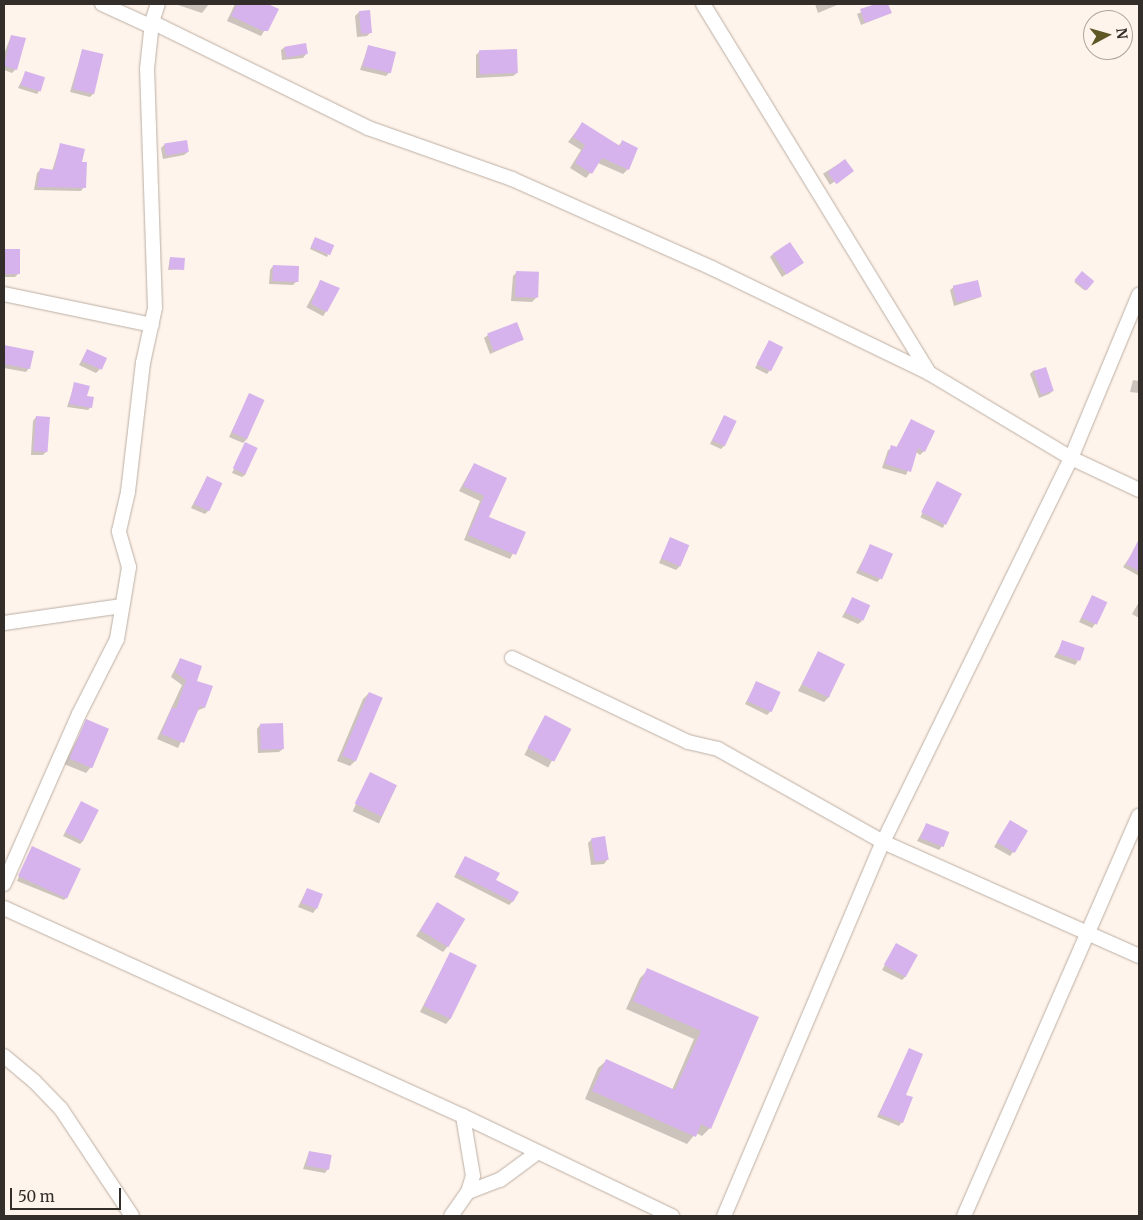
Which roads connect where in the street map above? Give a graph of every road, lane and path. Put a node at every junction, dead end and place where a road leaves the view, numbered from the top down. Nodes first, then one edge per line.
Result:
1 (102, 4) edge
2 (158, 4) edge
3 (703, 4) edge
4 (152, 24) junction
5 (4, 294) edge
6 (1139, 295) edge
7 (152, 325) junction
8 (929, 373) junction
9 (1070, 458) junction
10 (1139, 490) edge
11 (122, 606) junction
12 (4, 623) edge
13 (512, 658) dead end
14 (1139, 816) edge
15 (883, 842) junction
16 (4, 884) edge
17 (4, 908) edge
18 (1088, 933) junction
19 (1139, 956) edge
20 (4, 1056) edge
21 (463, 1116) junction
22 (538, 1152) junction
23 (468, 1192) junction
24 (132, 1216) edge
25 (451, 1216) edge
26 (672, 1216) edge
27 (724, 1216) edge
28 (964, 1216) edge

1 - 4 street
2 - 4 street
3 - 8 street
4 - 7 street
4 - 8 street
5 - 7 street
6 - 9 street
7 - 11 street
8 - 9 street
9 - 10 street
9 - 15 street
11 - 12 street
11 - 16 street
13 - 15 street
14 - 18 street
15 - 18 street
15 - 27 street
17 - 21 street
18 - 19 street
18 - 28 street
20 - 24 street
21 - 22 street
21 - 23 street
22 - 23 street
22 - 26 street
23 - 25 street

